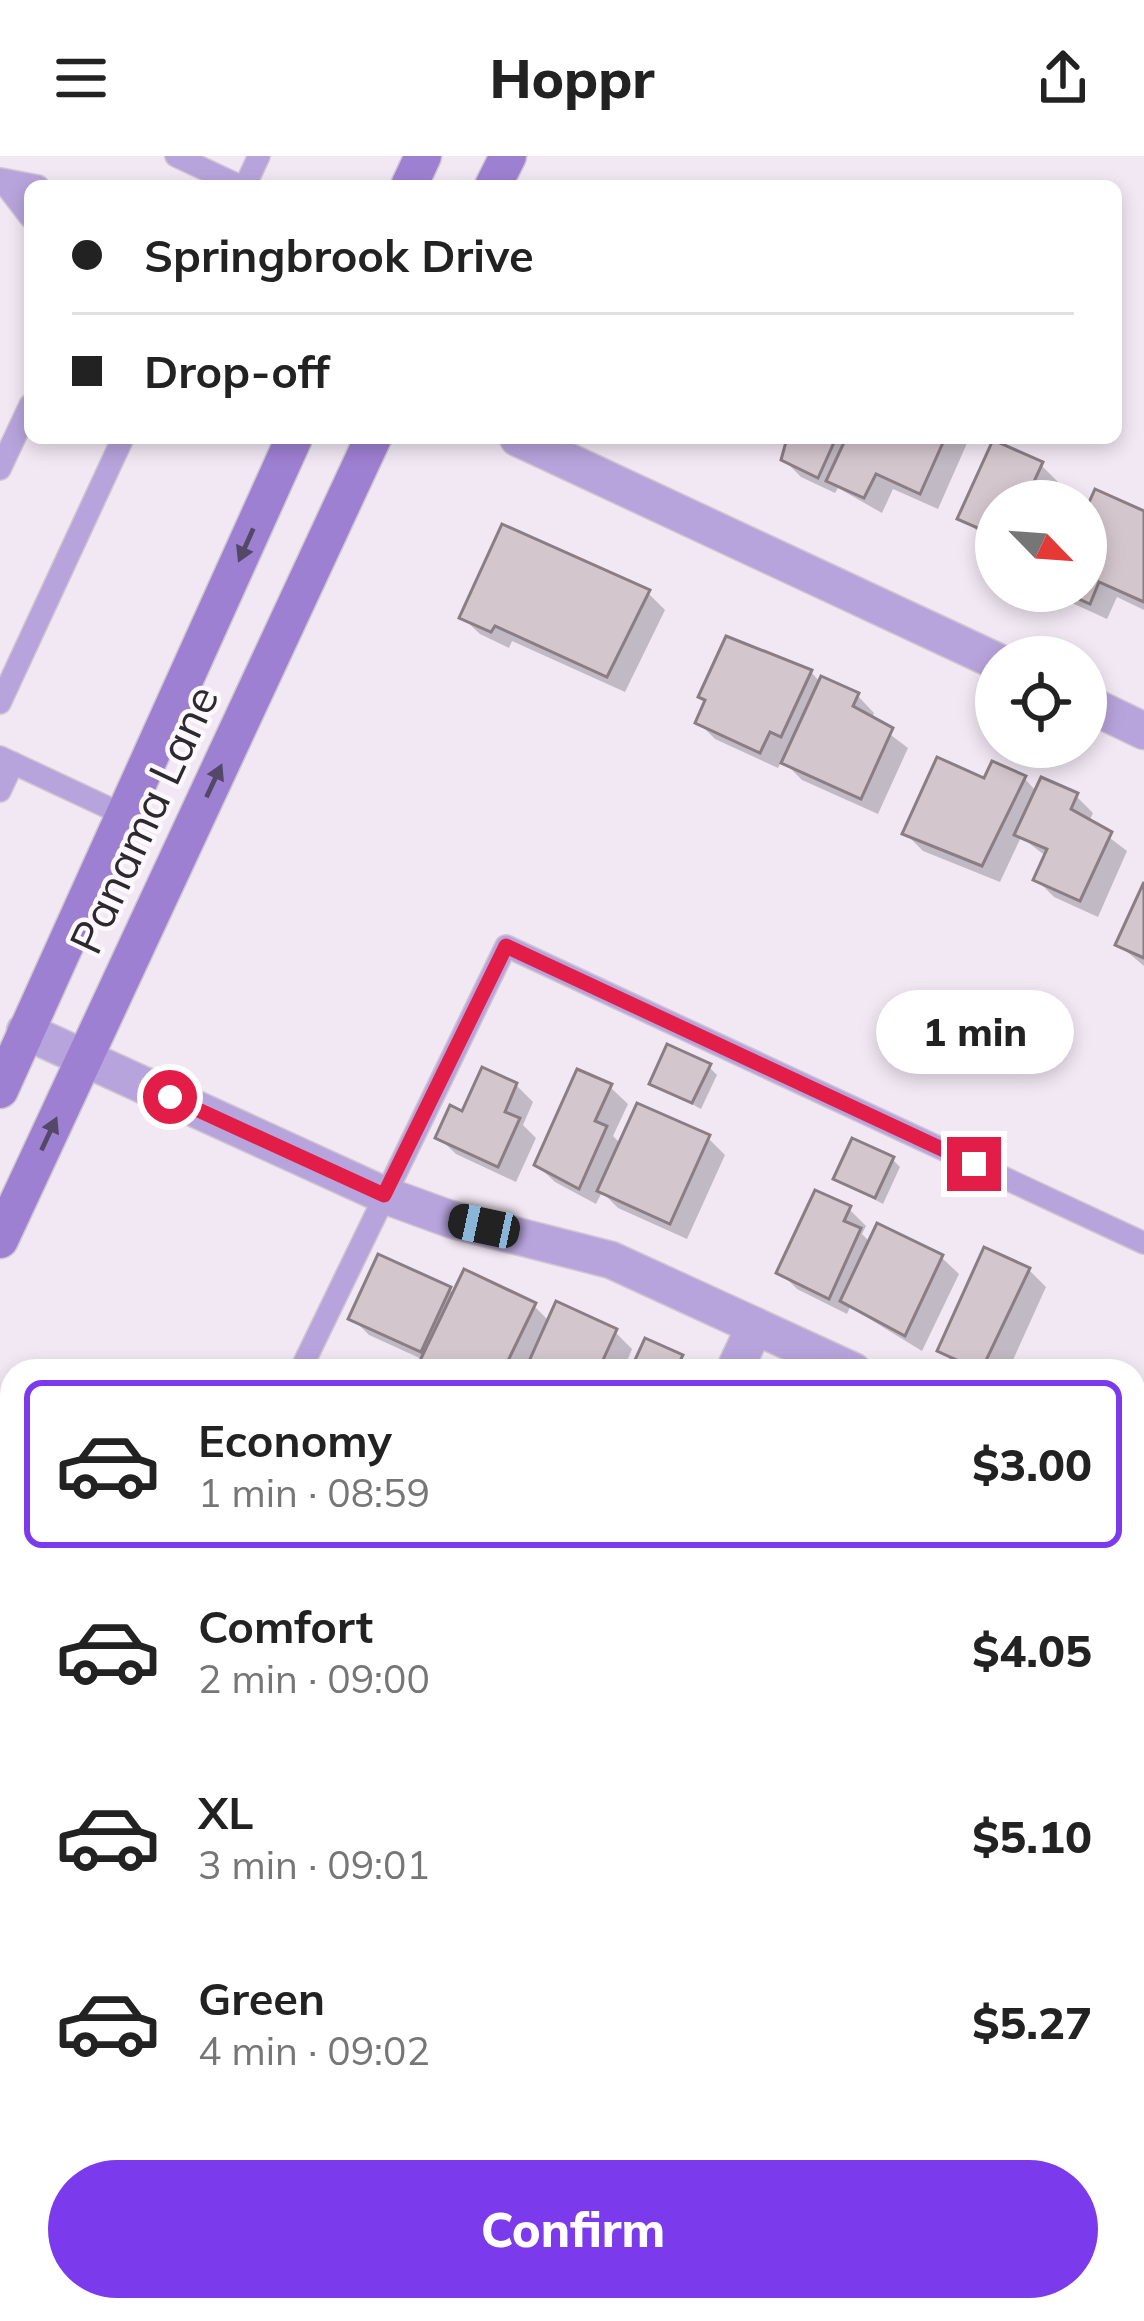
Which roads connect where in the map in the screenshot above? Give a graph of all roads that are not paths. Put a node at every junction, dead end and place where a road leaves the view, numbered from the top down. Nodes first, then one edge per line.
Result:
1 (176, 156) edge
2 (0, 179) edge
3 (230, 180) edge
4 (24, 209) edge
5 (24, 418) edge
6 (120, 444) edge
7 (291, 444) edge
8 (370, 444) edge
9 (531, 444) edge
10 (0, 469) edge
11 (975, 652) edge
12 (0, 703) edge
13 (1107, 713) edge
14 (1144, 730) edge
15 (6, 760) edge
16 (0, 791) edge
17 (124, 815) junction
18 (26, 1031) junction
19 (85, 1058) junction
20 (0, 1090) edge
21 (384, 1195) junction
22 (0, 1240) edge
23 (1144, 1243) edge
24 (755, 1325) junction
25 (306, 1359) edge
26 (739, 1359) edge
27 (827, 1359) edge

1 - 3 lane
2 - 4 lane
5 - 10 lane
6 - 12 lane
7 -> 17 main road, Panama Lane
19 -> 8 main road, Panama Lane
9 - 11 street
13 - 14 street
15 - 16 lane
15 - 17 lane
17 - 18 main road, Panama Lane
18 - 19 street
18 - 20 main road, Panama Lane
19 - 21 street
22 -> 19 main road, Panama Lane
21 - 23 lane
21 - 24 street
21 - 25 lane
24 - 26 street
24 - 27 street

